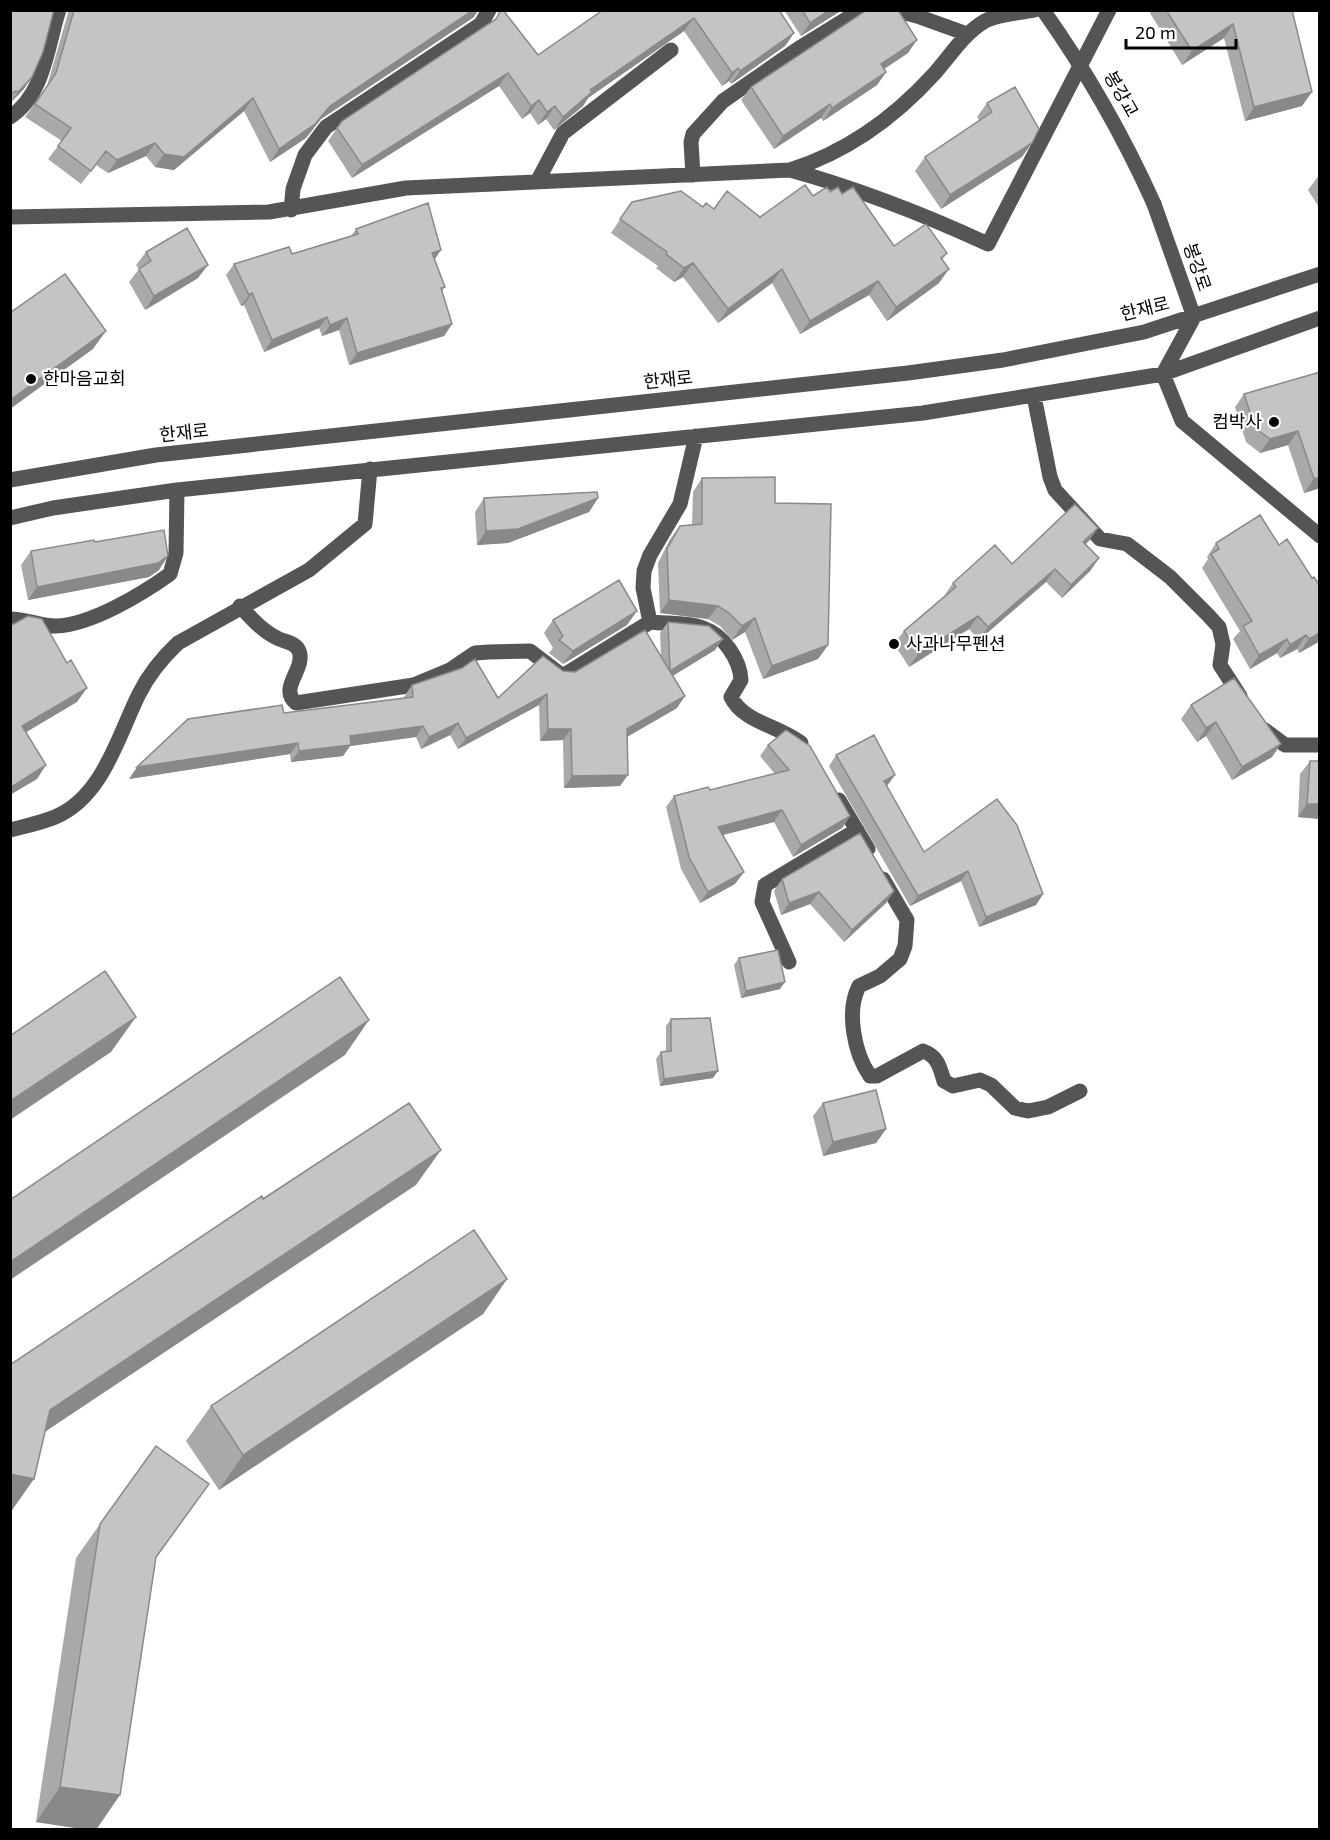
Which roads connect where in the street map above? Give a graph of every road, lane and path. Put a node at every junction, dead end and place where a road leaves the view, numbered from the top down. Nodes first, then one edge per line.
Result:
1 (59, 10) edge
2 (489, 10) edge
3 (861, 10) edge
4 (892, 10) edge
5 (1035, 10) edge
6 (1043, 10) edge
7 (1109, 10) edge
8 (967, 33) junction
9 (671, 50) edge
10 (10, 117) edge
11 (790, 170) junction
12 (693, 175) junction
13 (537, 182) junction
14 (1155, 204) joint
15 (291, 210) junction
16 (10, 217) edge
17 (1320, 274) edge
18 (1194, 316) junction
19 (1320, 318) edge
20 (1163, 374) junction
21 (1034, 396) junction
22 (696, 436) junction
23 (370, 469) junction
24 (10, 480) edge
25 (177, 490) junction
26 (10, 518) edge
27 (1320, 536) edge
28 (240, 606) junction
29 (10, 619) edge
30 (650, 622) junction
31 (1245, 704) edge
32 (1256, 719) edge
33 (1320, 745) edge
34 (809, 751) edge
35 (829, 782) edge
36 (10, 830) edge
37 (856, 830) junction
38 (789, 962) dead end
39 (1080, 1090) dead end

1 - 10 street
2 - 15 street
3 - 12 street
4 - 8 street
5 - 8 street
6 - 14 street, 봉강교, bridge
7 - 11 street
8 - 11 street
9 - 13 street
11 - 12 street
12 - 13 street
13 - 15 street
14 - 18 street, 봉강로
15 - 16 street
17 - 18 street, 한재로
18 - 20 street, 봉강로
18 - 24 street, 한재로
19 - 20 street
20 - 21 street
20 - 27 street
21 - 22 street
21 - 31 street
22 - 23 street
22 - 30 street
23 - 25 street
23 - 28 street
25 - 26 street
25 - 29 street
28 - 30 street
28 - 36 street
30 - 34 street
32 - 33 street
35 - 37 street
37 - 38 street
37 - 39 street

